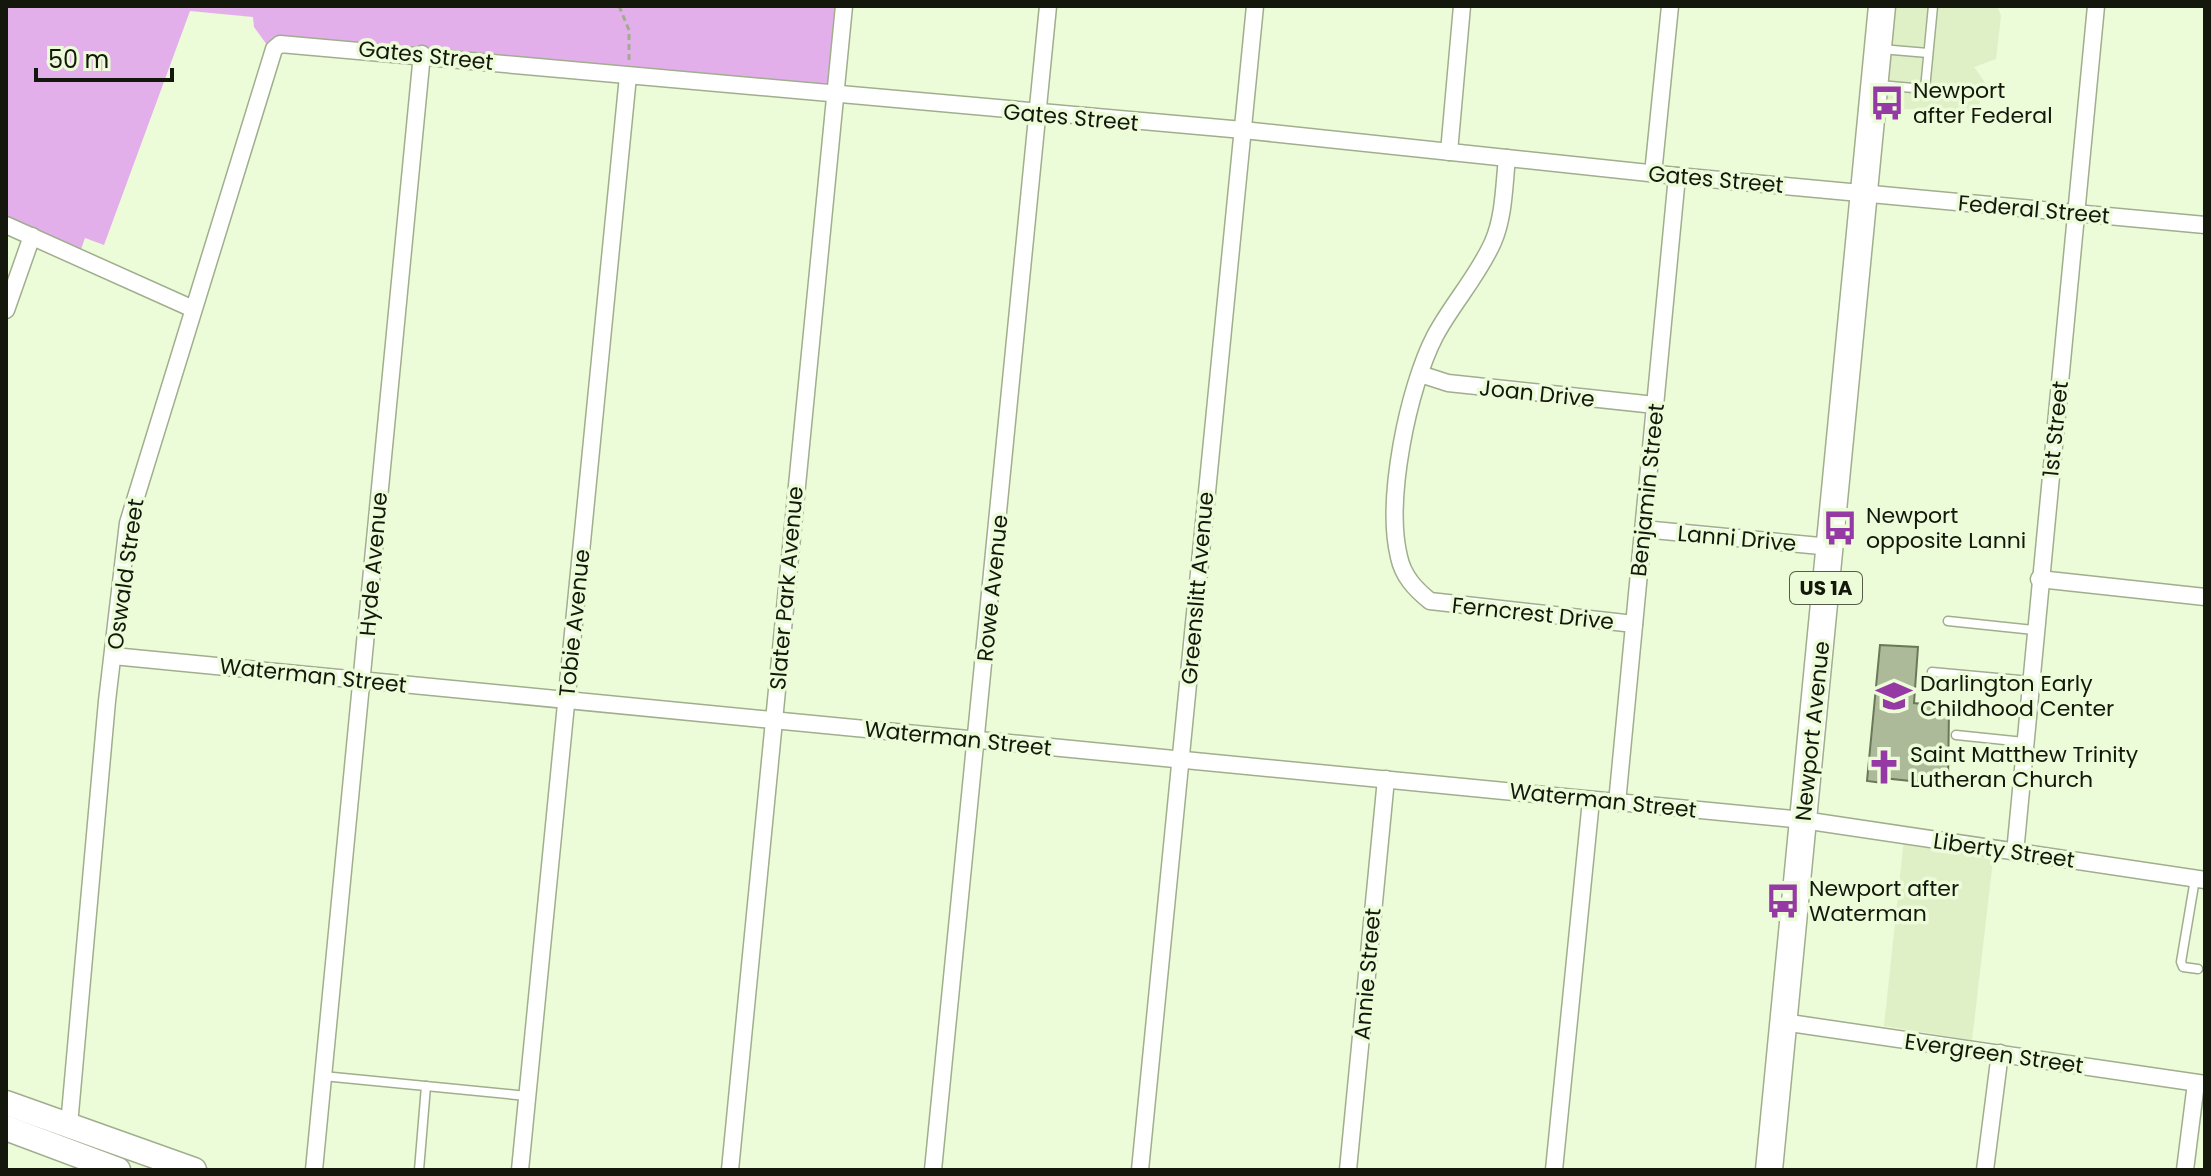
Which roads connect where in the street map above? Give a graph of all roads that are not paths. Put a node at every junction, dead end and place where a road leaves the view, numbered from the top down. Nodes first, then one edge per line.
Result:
1 (844, 6) edge
2 (1048, 6) edge
3 (1255, 6) edge
4 (1462, 6) edge
5 (1670, 6) edge
6 (1882, 6) edge
7 (1933, 6) edge
8 (2096, 6) edge
9 (280, 44) joint
10 (1878, 49) junction
11 (1928, 53) junction
12 (422, 54) junction
13 (628, 76) junction
14 (1874, 84) junction
15 (836, 94) junction
16 (1038, 114) junction
17 (1243, 130) junction
18 (1449, 152) junction
19 (1507, 158) junction
20 (1653, 174) junction
21 (1677, 176) junction
22 (1863, 192) junction
23 (2076, 213) junction
24 (6, 225) edge
25 (2205, 225) edge
26 (32, 236) junction
27 (191, 308) junction
28 (6, 310) edge
29 (1420, 374) junction
30 (1655, 405) junction
31 (1643, 529) junction
32 (1831, 547) junction
33 (2039, 579) junction
34 (2205, 597) edge
35 (1948, 621) dead end
36 (1634, 624) junction
37 (2034, 630) junction
38 (113, 656) junction
39 (1932, 672) dead end
40 (361, 680) junction
41 (2030, 681) junction
42 (566, 700) junction
43 (773, 719) junction
44 (1956, 735) dead end
45 (976, 741) junction
46 (2024, 742) junction
47 (1180, 759) junction
48 (1386, 779) junction
49 (1591, 800) junction
50 (1617, 803) junction
51 (1803, 820) junction
52 (2015, 853) junction
53 (2200, 879) edge
54 (2198, 969) dead end
55 (1783, 1022) junction
56 (2000, 1053) junction
57 (323, 1076) junction
58 (2201, 1084) edge
59 (426, 1086) junction
60 (527, 1096) junction
61 (6, 1103) edge
62 (69, 1125) junction
63 (6, 1128) edge
64 (181, 1168) edge
65 (118, 1170) edge
66 (314, 1170) edge
67 (419, 1170) edge
68 (520, 1170) edge
69 (730, 1170) edge
70 (933, 1170) edge
71 (1140, 1170) edge
72 (1348, 1170) edge
73 (1554, 1170) edge
74 (1769, 1170) edge
75 (1985, 1170) edge
76 (2185, 1170) edge

1 - 15 street, Slater Park Avenue
2 - 16 street, Rowe Avenue
3 - 17 street, Greenslitt Avenue
4 - 18 street
5 - 20 street
6 - 10 main road, Newport Avenue / US 1A
7 - 11 lane
8 - 23 street, 1st Street
9 - 12 street, Gates Street
9 - 27 street, Oswald Street
10 - 11 lane
10 - 14 main road, Newport Avenue / US 1A
11 - 14 lane
12 - 13 street, Gates Street
12 - 40 street, Hyde Avenue
13 - 15 street, Gates Street
13 - 42 street, Tobie Avenue
14 - 22 main road, Newport Avenue / US 1A
15 - 16 street, Gates Street
15 - 43 street, Slater Park Avenue
16 - 17 street, Gates Street
16 - 45 street, Rowe Avenue
17 - 18 street, Gates Street
17 - 47 street, Greenslitt Avenue
18 - 19 street, Gates Street
19 - 20 street, Gates Street
19 - 29 street, Ferncrest Drive
20 - 21 street, Gates Street
21 - 22 street, Gates Street
21 - 30 street, Benjamin Street
22 - 23 street, Federal Street
22 - 32 main road, Newport Avenue / US 1A
23 - 25 street, Federal Street
23 - 33 street, 1st Street
24 - 26 street
26 - 27 street
26 - 28 street
27 - 38 street, Oswald Street
29 - 30 street, Joan Drive
29 - 36 street, Ferncrest Drive
30 - 31 street, Benjamin Street
31 - 32 street, Lanni Drive
31 - 36 street, Benjamin Street
32 - 51 main road, Newport Avenue / US 1A
33 - 34 street
33 - 37 street, 1st Street
35 - 37 lane
36 - 50 street, Benjamin Street
37 - 41 street, 1st Street
38 - 40 street, Waterman Street
38 - 62 street, Oswald Street
39 - 41 lane
40 - 42 street, Waterman Street
40 - 57 street, Hyde Avenue
41 - 46 street, 1st Street
42 - 43 street, Waterman Street
42 - 60 street, Tobie Avenue
43 - 45 street, Waterman Street
43 - 69 street, Slater Park Avenue
44 - 46 lane
45 - 47 street, Waterman Street
45 - 70 street, Rowe Avenue
46 - 52 street, 1st Street
47 - 48 street, Waterman Street
47 - 71 street, Greenslitt Avenue
48 - 49 street, Waterman Street
48 - 72 street, Annie Street
49 - 50 street, Waterman Street
49 - 73 street
50 - 51 street, Waterman Street
51 - 52 street, Liberty Street
51 - 55 main road, Newport Avenue / US 1A
52 - 53 street, Liberty Street
53 - 54 lane
55 - 56 street, Evergreen Street
55 - 74 main road, Newport Avenue / US 1A
56 - 58 street, Evergreen Street
56 - 75 street
57 - 59 lane
57 - 66 street, Hyde Avenue
58 - 76 street
59 - 60 lane
59 - 67 lane
60 - 68 street, Tobie Avenue
61 - 62 main road
62 - 64 main road
63 - 65 main road

